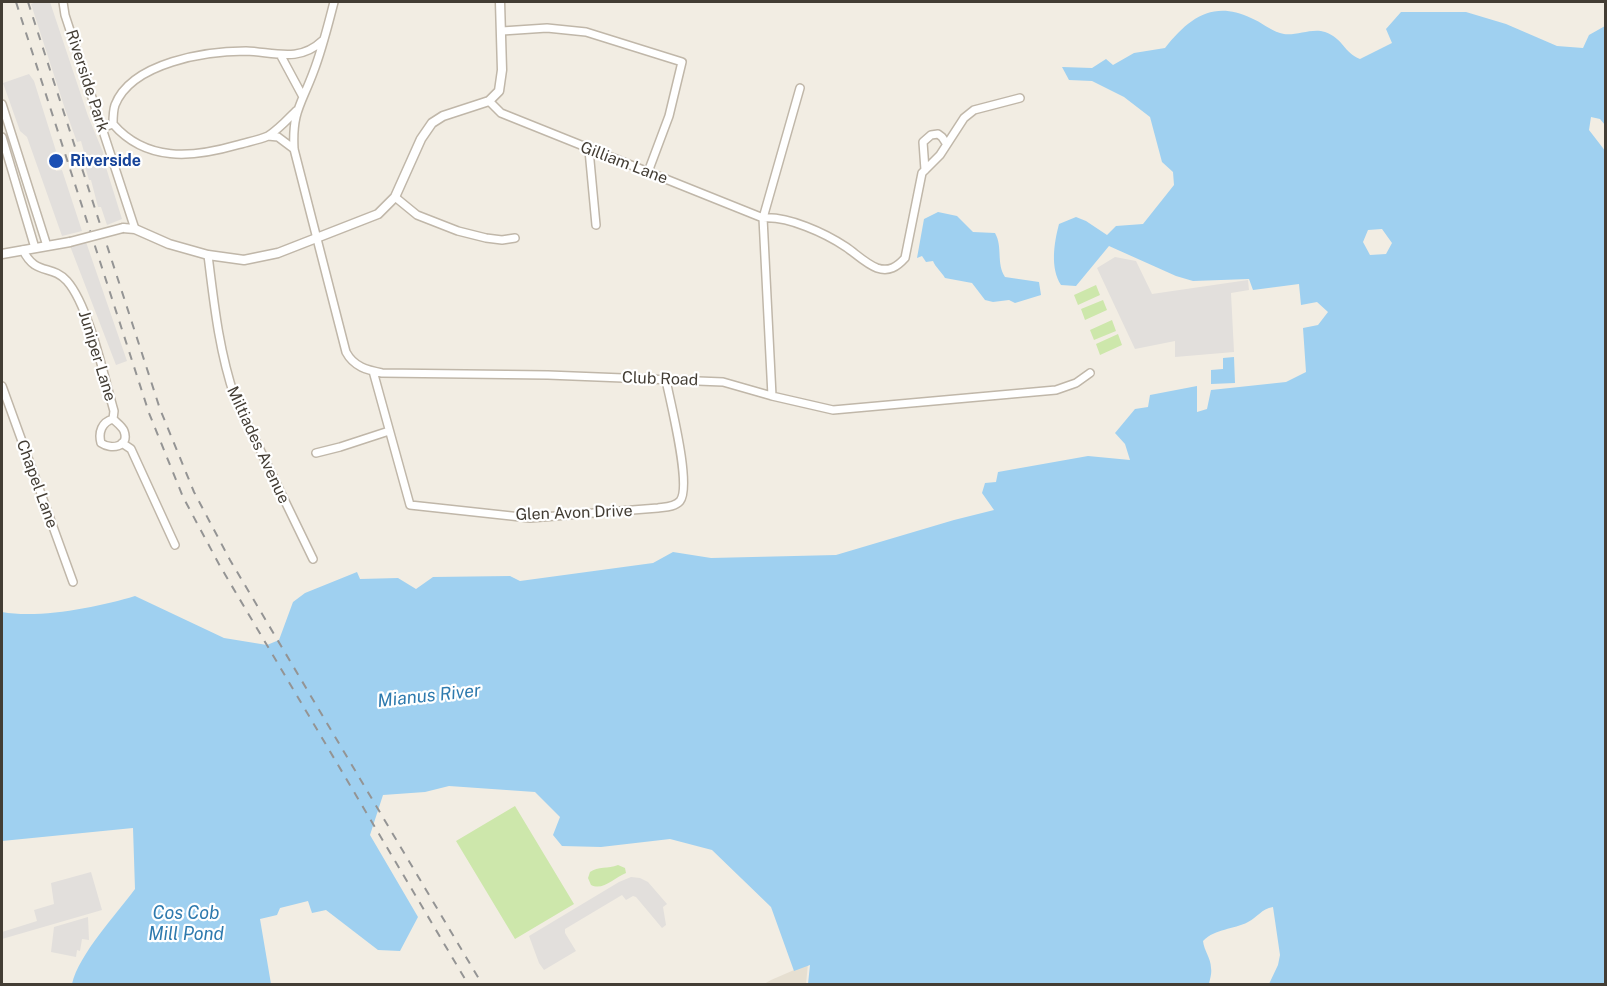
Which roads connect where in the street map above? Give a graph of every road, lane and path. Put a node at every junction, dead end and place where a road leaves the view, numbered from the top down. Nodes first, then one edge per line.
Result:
1 (63, 2) edge
2 (334, 2) edge
3 (500, 2) edge
4 (502, 31) junction
5 (324, 40) junction
6 (281, 56) junction
7 (800, 88) dead end
8 (302, 95) junction
9 (1020, 98) dead end
10 (489, 100) junction
11 (2, 104) edge
12 (297, 111) junction
13 (113, 124) junction
14 (101, 128) junction
15 (268, 136) junction
16 (2, 137) edge
17 (946, 143) junction
18 (294, 149) junction
19 (589, 150) junction
20 (925, 170) junction
21 (648, 172) junction
22 (395, 197) junction
23 (763, 218) junction
24 (596, 225) dead end
25 (135, 229) junction
26 (318, 238) junction
27 (515, 238) dead end
28 (46, 246) junction
29 (35, 248) junction
30 (23, 250) junction
31 (2, 254) edge
32 (207, 255) junction
33 (373, 371) junction
34 (1090, 373) dead end
35 (666, 380) junction
36 (2, 386) edge
37 (772, 396) junction
38 (113, 419) junction
39 (390, 431) junction
40 (122, 443) junction
41 (315, 453) dead end
42 (175, 545) dead end
43 (313, 560) dead end
44 (73, 582) dead end

1 - 14 street, Riverside Park
2 - 5 street
3 - 4 street
4 - 10 street
4 - 21 street
5 - 6 street
5 - 8 street
6 - 8 street
6 - 13 street
7 - 23 street
8 - 12 street
9 - 17 street
10 - 19 street, Gilliam Lane
10 - 22 street
11 - 28 street
12 - 15 street
12 - 18 street
13 - 14 street
13 - 15 street
14 - 25 street, Riverside Park
15 - 18 street
16 - 29 street
17 - 20 street
17 - 20 street
18 - 26 street
19 - 21 street, Gilliam Lane
19 - 24 street
20 - 23 street, Gilliam Lane
21 - 23 street, Gilliam Lane
22 - 26 street
22 - 27 street
23 - 37 street
25 - 28 street, bridge
25 - 32 street
26 - 32 street
26 - 33 street
28 - 29 street
29 - 30 street
30 - 31 street
30 - 38 street, Juniper Lane
32 - 43 street, Miltiades Avenue
33 - 35 street, Club Road
33 - 39 street, Glen Avon Drive
34 - 37 street, Club Road
35 - 37 street, Club Road
35 - 39 street, Glen Avon Drive
36 - 44 street, Chapel Lane
38 - 40 street, Juniper Lane
38 - 40 street, Juniper Lane
39 - 41 street
40 - 42 street, Juniper Lane

